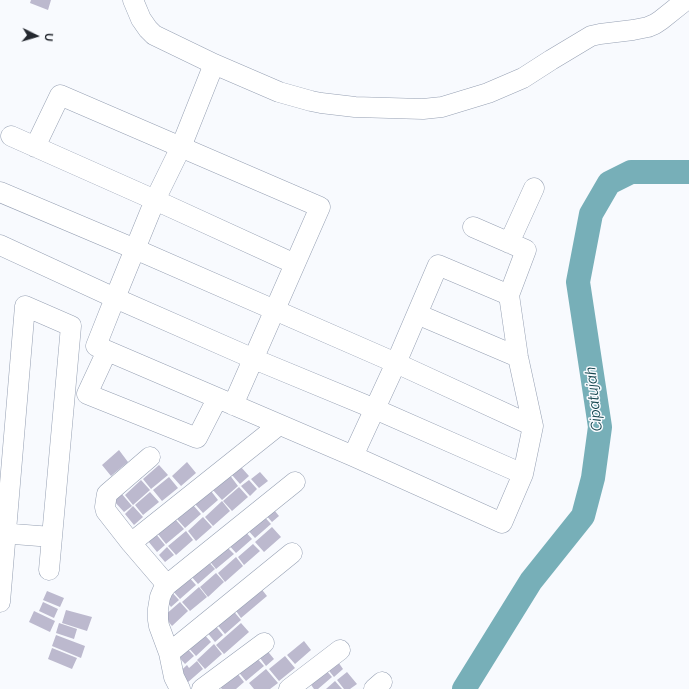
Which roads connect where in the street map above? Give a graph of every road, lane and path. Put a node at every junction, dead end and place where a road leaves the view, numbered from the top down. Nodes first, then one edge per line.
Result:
1 (134, 0) edge
2 (686, 0) edge
3 (214, 64) junction
4 (11, 136) dead end
5 (35, 147) junction
6 (181, 147) junction
7 (534, 188) dead end
8 (0, 192) edge
9 (155, 200) junction
10 (473, 228) dead end
11 (509, 243) junction
12 (0, 245) edge
13 (135, 249) junction
14 (295, 264) junction
15 (509, 295) junction
16 (115, 298) junction
17 (275, 310) junction
18 (417, 314) junction
19 (107, 351) junction
20 (518, 357) junction
21 (254, 359) junction
22 (396, 362) junction
23 (225, 402) junction
24 (375, 409) junction
25 (279, 425) junction
26 (533, 426) junction
27 (353, 456) junction
28 (150, 457) dead end
29 (523, 474) junction
30 (295, 482) dead end
31 (3, 533) edge
32 (52, 537) junction
33 (131, 543) junction
34 (292, 553) dead end
35 (49, 570) dead end
36 (167, 585) junction
37 (0, 602) edge
38 (264, 643) dead end
39 (340, 650) dead end
40 (169, 653) junction
41 (180, 689) edge
42 (202, 689) edge
43 (289, 689) edge

1 - 3 street
2 - 3 street
3 - 6 street
4 - 5 street
5 - 6 street
5 - 9 street
6 - 9 street
6 - 14 street
7 - 11 street
8 - 13 street
9 - 13 street
9 - 14 street
10 - 11 street
11 - 15 street
12 - 16 street
13 - 16 street
13 - 17 street
14 - 17 street
15 - 18 street
15 - 20 street
16 - 19 street
16 - 21 street
17 - 21 street
17 - 22 street
18 - 20 street
18 - 22 street
19 - 23 street
19 - 23 street
20 - 26 street
21 - 23 street
21 - 24 street
22 - 24 street
22 - 26 street
23 - 25 street
24 - 27 street
24 - 29 street
25 - 27 street
25 - 33 street
26 - 29 street
27 - 29 street
28 - 33 street
30 - 36 street
31 - 32 street
31 - 32 street
31 - 37 street
32 - 35 street
33 - 36 street
34 - 40 street
36 - 40 street
38 - 42 street
39 - 43 street
40 - 41 street

